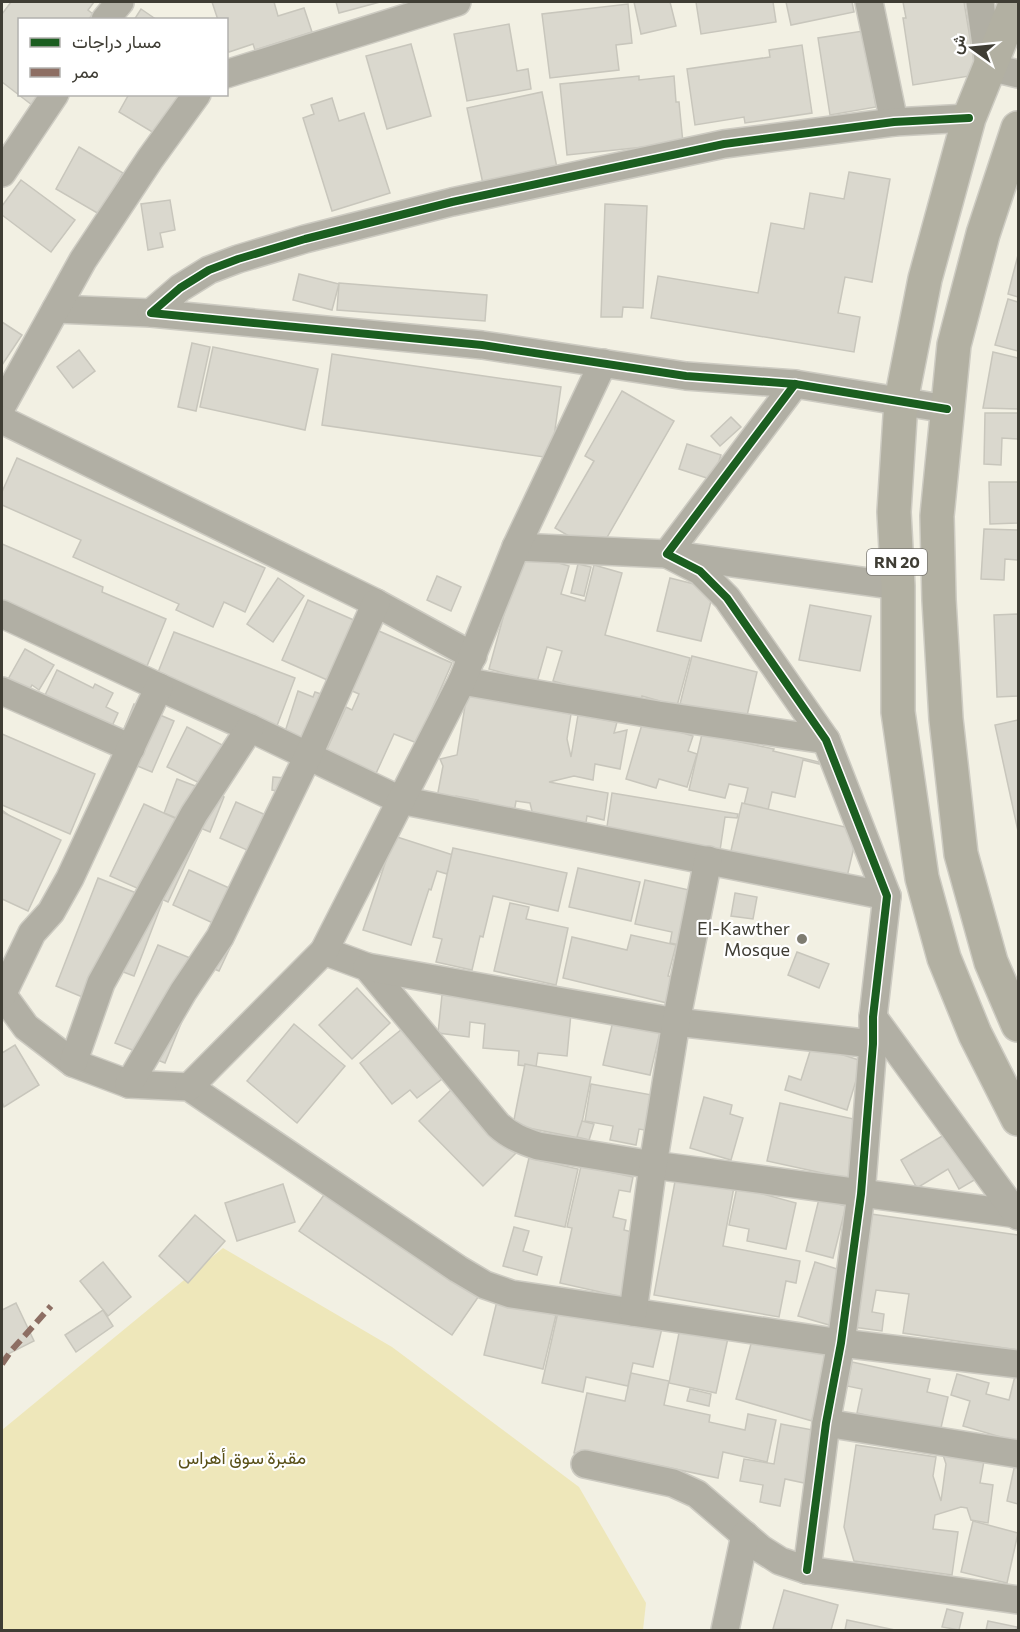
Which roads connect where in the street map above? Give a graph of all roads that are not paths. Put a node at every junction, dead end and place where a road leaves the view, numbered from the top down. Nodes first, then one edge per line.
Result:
1 (120, 2) edge
2 (457, 2) edge
3 (869, 2) edge
4 (980, 2) edge
5 (1016, 2) edge
6 (107, 18) edge
7 (1004, 71) edge
8 (228, 73) edge
9 (54, 96) edge
10 (196, 96) edge
11 (969, 118) junction
12 (894, 122) junction
13 (1018, 128) edge
14 (2, 172) edge
15 (56, 309) junction
16 (151, 313) junction
17 (603, 363) junction
18 (795, 384) junction
19 (901, 401) junction
20 (2, 406) edge
21 (947, 409) junction
22 (2, 420) edge
23 (516, 547) junction
24 (667, 554) junction
25 (898, 586) junction
26 (376, 603) junction
27 (2, 614) edge
28 (473, 656) junction
29 (462, 681) junction
30 (159, 687) junction
31 (2, 691) edge
32 (250, 728) junction
33 (826, 740) junction
34 (130, 748) junction
35 (308, 756) junction
36 (400, 800) junction
37 (708, 860) junction
38 (887, 896) junction
39 (324, 951) junction
40 (367, 967) junction
41 (2, 994) edge
42 (873, 1017) junction
43 (676, 1022) junction
44 (1018, 1026) edge
45 (873, 1044) junction
46 (73, 1063) junction
47 (129, 1084) junction
48 (189, 1087) junction
49 (1018, 1119) edge
50 (653, 1166) junction
51 (861, 1194) junction
52 (1018, 1215) edge
53 (633, 1312) junction
54 (841, 1343) junction
55 (1018, 1364) edge
56 (826, 1423) junction
57 (1018, 1454) edge
58 (585, 1464) dead end
59 (745, 1535) junction
60 (807, 1570) junction
61 (1018, 1600) edge
62 (725, 1630) edge

1 - 6 street
2 - 8 street
3 - 12 street
4 - 7 street
5 - 7 main road, RN 20
7 - 11 main road, RN 20
9 - 14 street
10 - 15 street
11 - 12 street
11 - 19 main road, RN 20
12 - 16 street
13 - 21 main road, RN 20
15 - 16 street
15 - 20 street
16 - 17 street
17 - 18 street
17 - 23 street
18 - 19 street
18 - 24 street
19 - 21 street
19 - 25 main road, RN 20
21 - 44 main road, RN 20
22 - 26 street
23 - 24 street
23 - 28 street
24 - 25 street
24 - 33 street
25 - 49 main road, RN 20
26 - 28 street
26 - 35 street
27 - 30 street
28 - 29 street
29 - 33 street
29 - 36 street
30 - 32 street
30 - 34 street
31 - 34 street
32 - 35 street
32 - 46 street
33 - 38 street
34 - 41 street
35 - 36 street
35 - 47 street
36 - 37 street
36 - 39 street
37 - 38 street
37 - 43 street
38 - 42 street
39 - 40 street
39 - 48 street
40 - 43 street
40 - 50 street
41 - 46 street
42 - 45 street
42 - 52 street
43 - 45 street
43 - 50 street
45 - 51 street
46 - 47 street
47 - 48 street
48 - 53 street
50 - 51 street
50 - 53 street
51 - 52 street
51 - 54 street
53 - 54 street
54 - 55 street
54 - 56 street
56 - 57 street
56 - 60 street
58 - 59 street
59 - 60 street
59 - 62 street
60 - 61 street

